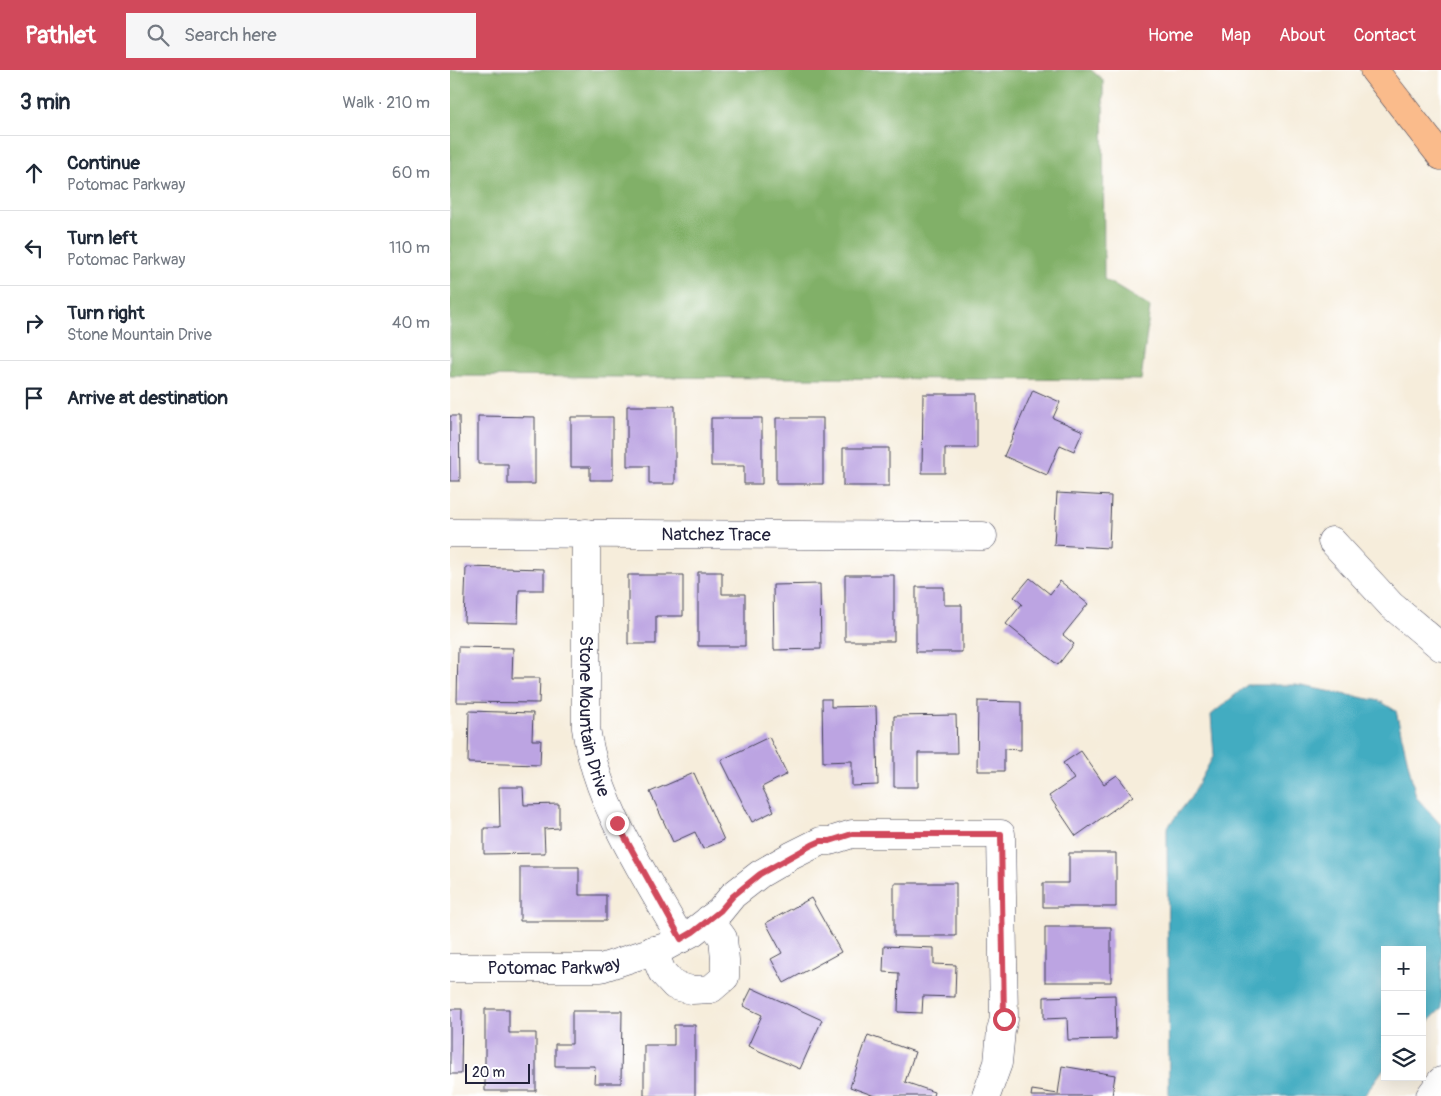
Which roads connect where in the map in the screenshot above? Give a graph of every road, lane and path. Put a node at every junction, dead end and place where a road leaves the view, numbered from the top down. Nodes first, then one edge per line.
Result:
1 (1374, 70) edge
2 (1441, 156) edge
3 (450, 533) edge
4 (586, 533) junction
5 (983, 536) dead end
6 (1332, 541) dead end
7 (1441, 647) edge
8 (709, 919) junction
9 (681, 939) junction
10 (653, 950) junction
11 (450, 968) edge
12 (1441, 1082) edge
13 (986, 1096) edge
14 (1430, 1096) edge

1 - 2 main road
3 - 4 street, Natchez Trace
4 - 5 street, Natchez Trace
4 - 9 street, Stone Mountain Drive
6 - 7 street
8 - 9 street, Potomac Parkway
8 - 10 street
8 - 13 street, Potomac Parkway
9 - 10 street, Potomac Parkway
10 - 11 street, Potomac Parkway
12 - 14 street

